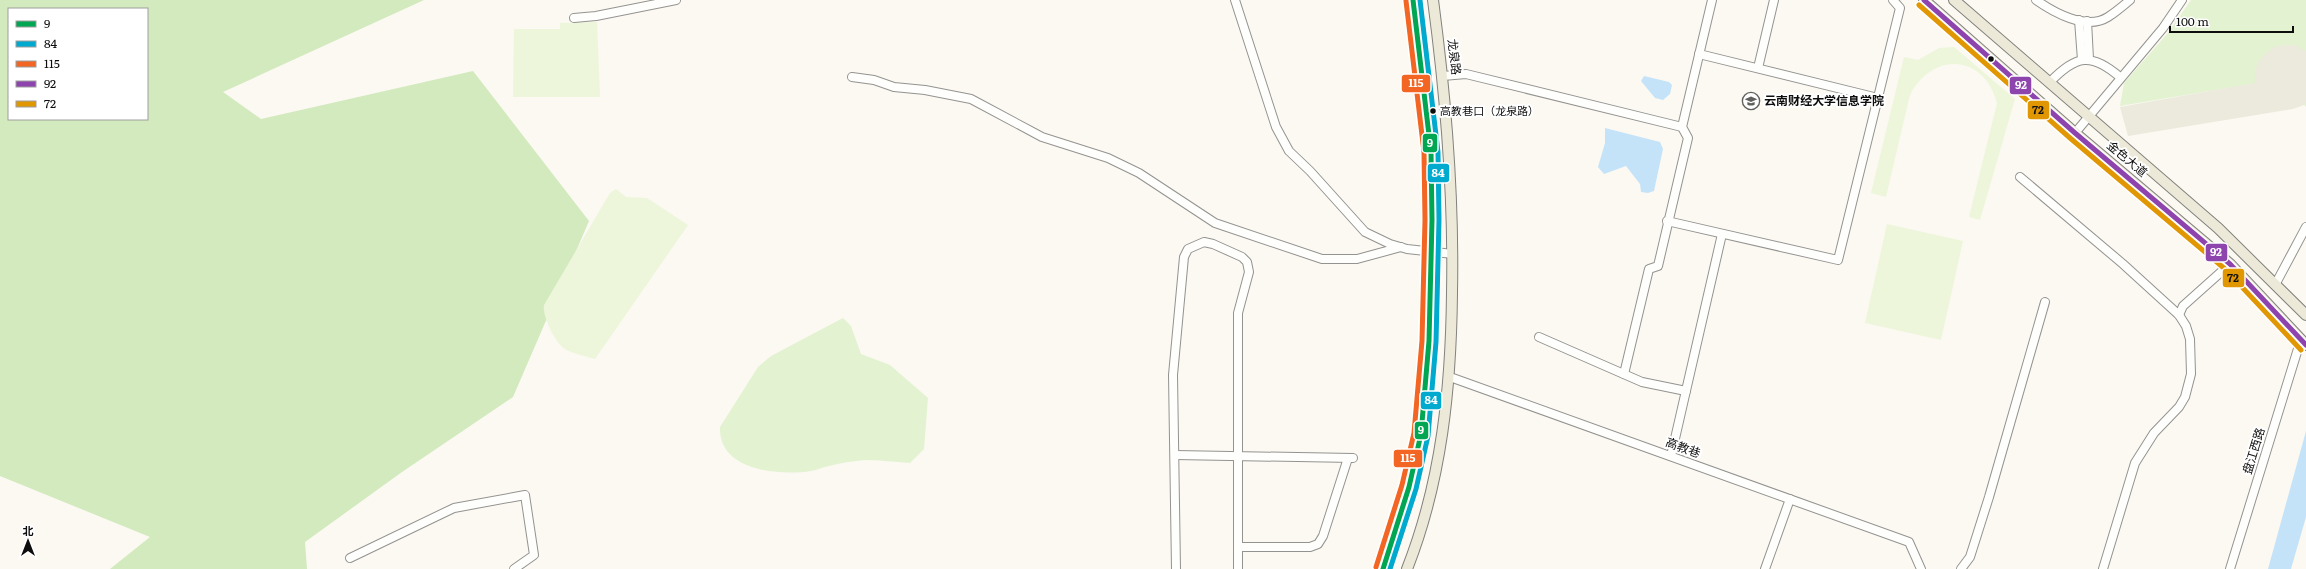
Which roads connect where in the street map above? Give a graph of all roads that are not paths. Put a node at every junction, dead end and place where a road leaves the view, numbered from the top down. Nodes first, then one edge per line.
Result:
1 (676, 0) edge
2 (1235, 0) edge
3 (1413, 0) edge
4 (1433, 0) edge
5 (1712, 0) edge
6 (1774, 0) edge
7 (1893, 0) edge
8 (1924, 0) edge
9 (1954, 0) edge
10 (2036, 0) edge
11 (2130, 0) edge
12 (2182, 0) edge
13 (574, 18) dead end
14 (2079, 20) junction
15 (2087, 21) junction
16 (1699, 54) junction
17 (2085, 59) junction
18 (1758, 68) junction
19 (1443, 76) junction
20 (852, 77) dead end
21 (2120, 77) junction
22 (2050, 82) junction
23 (1878, 98) junction
24 (2088, 117) junction
25 (1682, 127) junction
26 (2075, 133) junction
27 (2020, 177) dead end
28 (1667, 221) junction
29 (2306, 227) edge
30 (1722, 234) junction
31 (1401, 247) junction
32 (1430, 251) junction
33 (1453, 254) junction
34 (2230, 264) junction
35 (2275, 285) junction
36 (2045, 302) dead end
37 (2178, 315) junction
38 (2306, 315) edge
39 (1539, 337) dead end
40 (2303, 342) edge
41 (1624, 374) junction
42 (1450, 377) junction
43 (1686, 391) junction
44 (1175, 455) junction
45 (1238, 456) junction
46 (1671, 456) junction
47 (1790, 499) junction
48 (1238, 547) junction
49 (350, 558) dead end
50 (514, 569) edge
51 (1176, 569) edge
52 (1238, 569) edge
53 (1383, 569) edge
54 (1407, 569) edge
55 (1765, 569) edge
56 (1921, 569) edge
57 (1961, 569) edge
58 (2103, 569) edge
59 (2230, 569) edge

1 - 13 street
2 - 31 street
3 - 32 main road
4 - 19 main road, 龙泉路
5 - 16 street
6 - 18 street
7 - 23 street
8 - 26 main road, 金色大道
9 - 22 main road, 金色大道
10 - 14 street
11 - 15 street
12 - 21 street
14 - 15 street
14 - 17 street
15 - 17 street
16 - 18 street
16 - 25 street
17 - 21 street
17 - 22 street
18 - 23 street
19 - 25 street
19 - 33 main road, 龙泉路
20 - 31 street
21 - 24 street
22 - 24 main road, 金色大道
23 - 30 street
24 - 26 street
24 - 35 main road, 金色大道
25 - 28 street
26 - 34 main road, 金色大道
27 - 37 street
28 - 30 street
28 - 41 street
29 - 35 street
30 - 43 street
31 - 32 street
32 - 33 street
32 - 53 main road
33 - 42 main road, 龙泉路
34 - 37 street
34 - 40 main road, 金色大道
35 - 38 main road, 金色大道
36 - 57 street
37 - 58 street
39 - 41 street
40 - 59 street, 盘江西路
41 - 43 street
42 - 46 street, 高教巷
42 - 54 main road, 龙泉路
43 - 46 street
44 - 45 street
44 - 45 street
44 - 51 street
45 - 48 street
45 - 48 street
46 - 47 street, 高教巷
47 - 55 street
47 - 56 street, 高教巷
48 - 52 street
49 - 50 street

